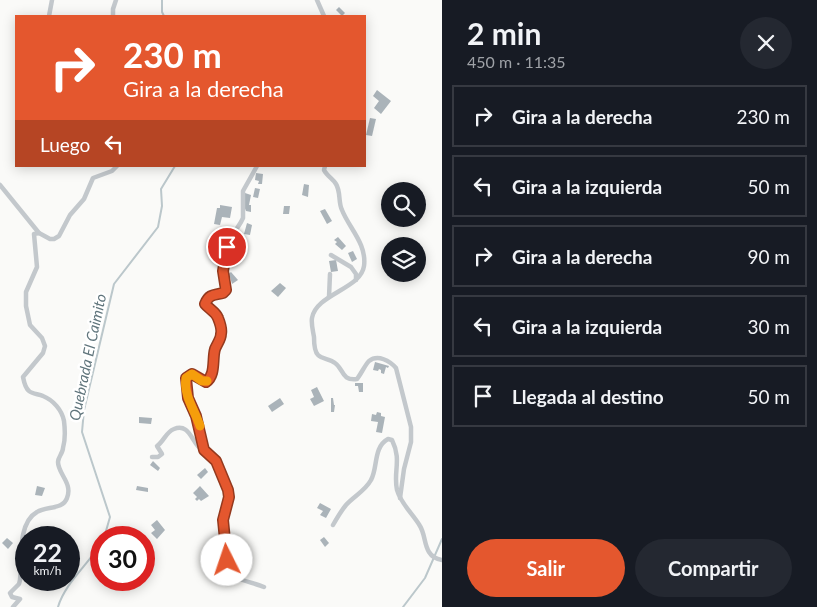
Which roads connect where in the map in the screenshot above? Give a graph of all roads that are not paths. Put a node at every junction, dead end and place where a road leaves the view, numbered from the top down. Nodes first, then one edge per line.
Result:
1 (52, 0) edge
2 (116, 0) edge
3 (317, 0) edge
4 (49, 15) edge
5 (113, 15) edge
6 (324, 15) edge
7 (116, 167) edge
8 (257, 167) edge
9 (325, 167) edge
10 (0, 185) edge
11 (38, 232) junction
12 (331, 255) dead end
13 (330, 274) dead end
14 (356, 281) junction
15 (329, 297) junction
16 (204, 450) junction
17 (152, 458) dead end
18 (400, 498) junction
19 (333, 525) dead end
20 (442, 560) edge
21 (264, 587) dead end
22 (13, 607) edge

1 - 4 street
2 - 5 street
3 - 6 street
7 - 11 street
8 - 16 street
9 - 14 street
10 - 11 street
11 - 22 street
12 - 14 street
13 - 15 street
14 - 15 street
15 - 18 street
16 - 17 street
16 - 21 street
18 - 19 street
18 - 20 street

